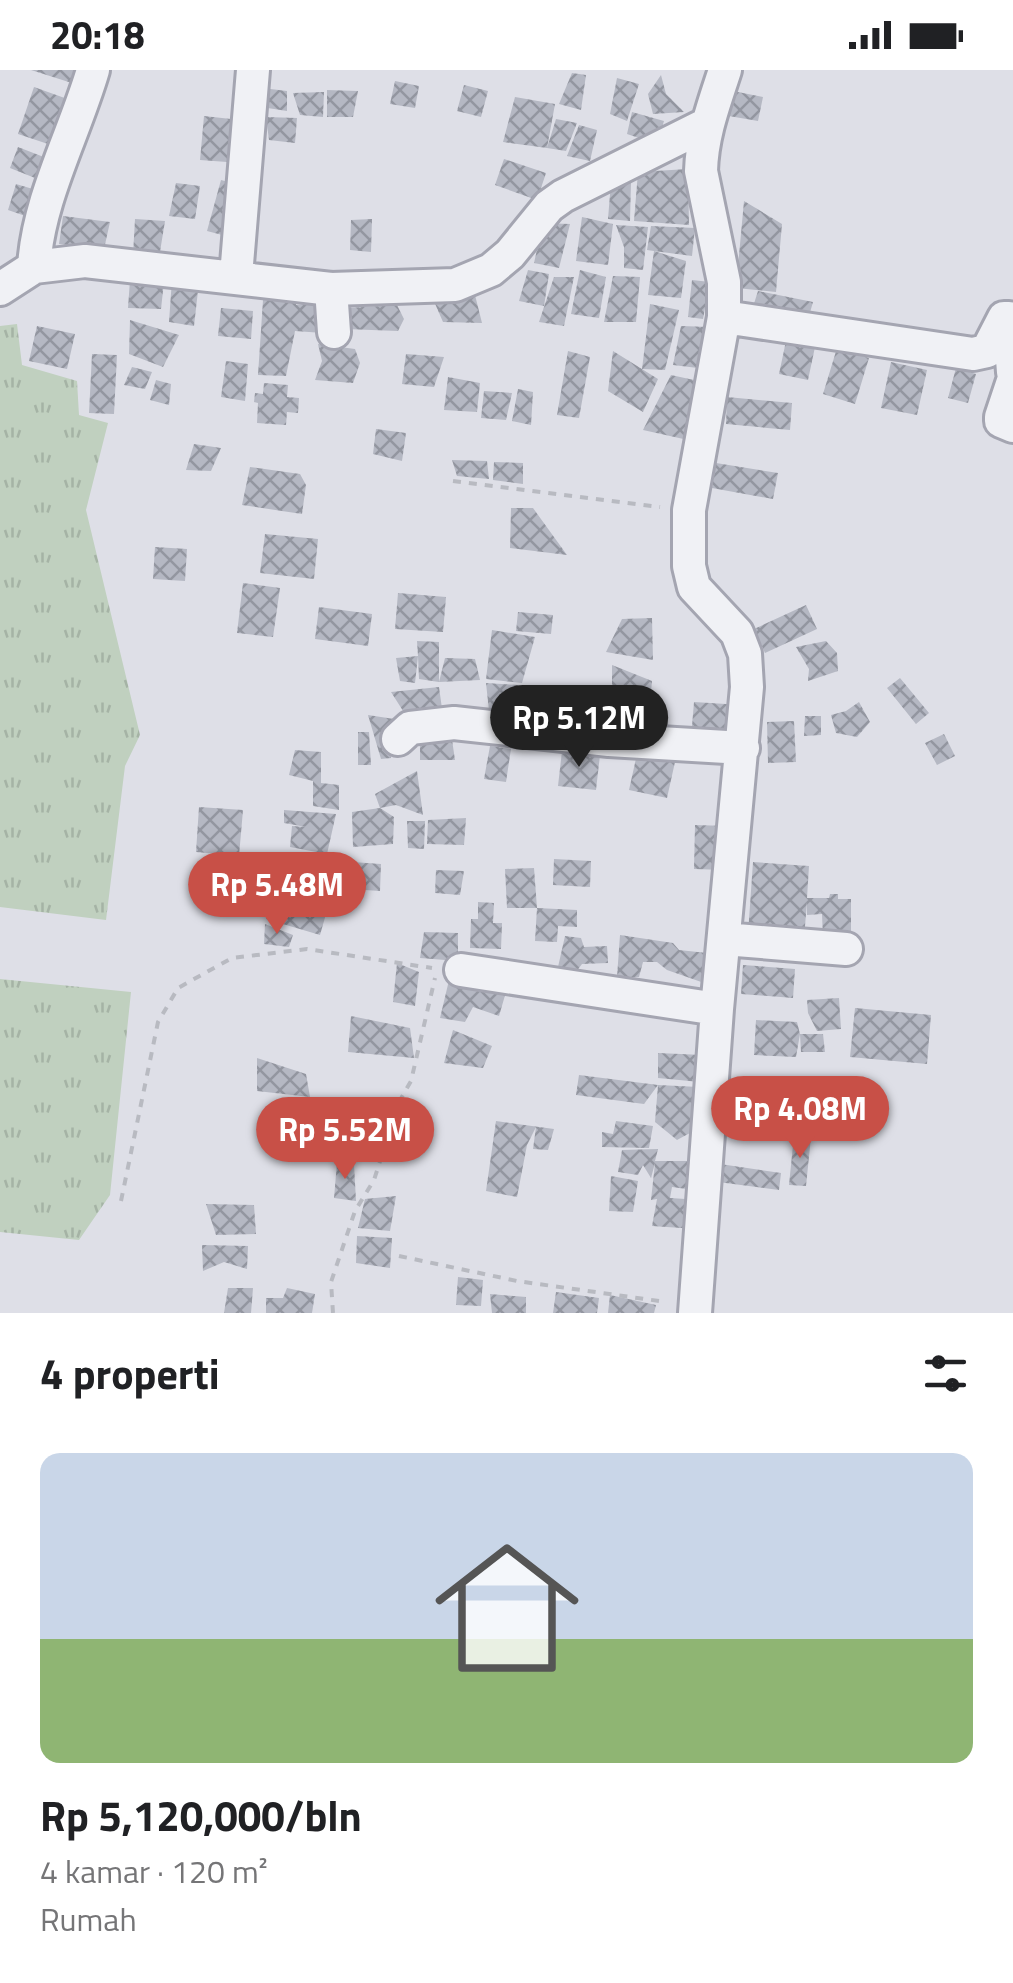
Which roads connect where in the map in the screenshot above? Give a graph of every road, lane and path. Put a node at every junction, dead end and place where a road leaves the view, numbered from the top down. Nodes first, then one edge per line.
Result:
1 (93, 70) edge
2 (254, 70) edge
3 (726, 70) edge
4 (707, 124) junction
5 (34, 267) junction
6 (236, 276) junction
7 (0, 289) edge
8 (332, 289) junction
9 (724, 317) junction
10 (334, 332) dead end
11 (1013, 372) edge
12 (1013, 381) edge
13 (1013, 426) edge
14 (453, 481) dead end
15 (689, 510) junction
16 (398, 740) dead end
17 (743, 748) junction
18 (724, 939) junction
19 (846, 949) dead end
20 (461, 970) dead end
21 (717, 1009) junction
22 (121, 1201) dead end
23 (399, 1256) dead end
24 (695, 1310) edge
25 (333, 1313) edge

1 - 5 street
2 - 6 street
3 - 4 street
4 - 8 street
4 - 9 street
5 - 6 street
5 - 7 street
6 - 8 street
8 - 10 street
9 - 11 street
9 - 15 street
12 - 13 street
14 - 15 path
15 - 17 street
16 - 17 street
17 - 18 street
18 - 19 street
18 - 21 street
20 - 21 street
21 - 24 street
22 - 25 path
23 - 24 path

